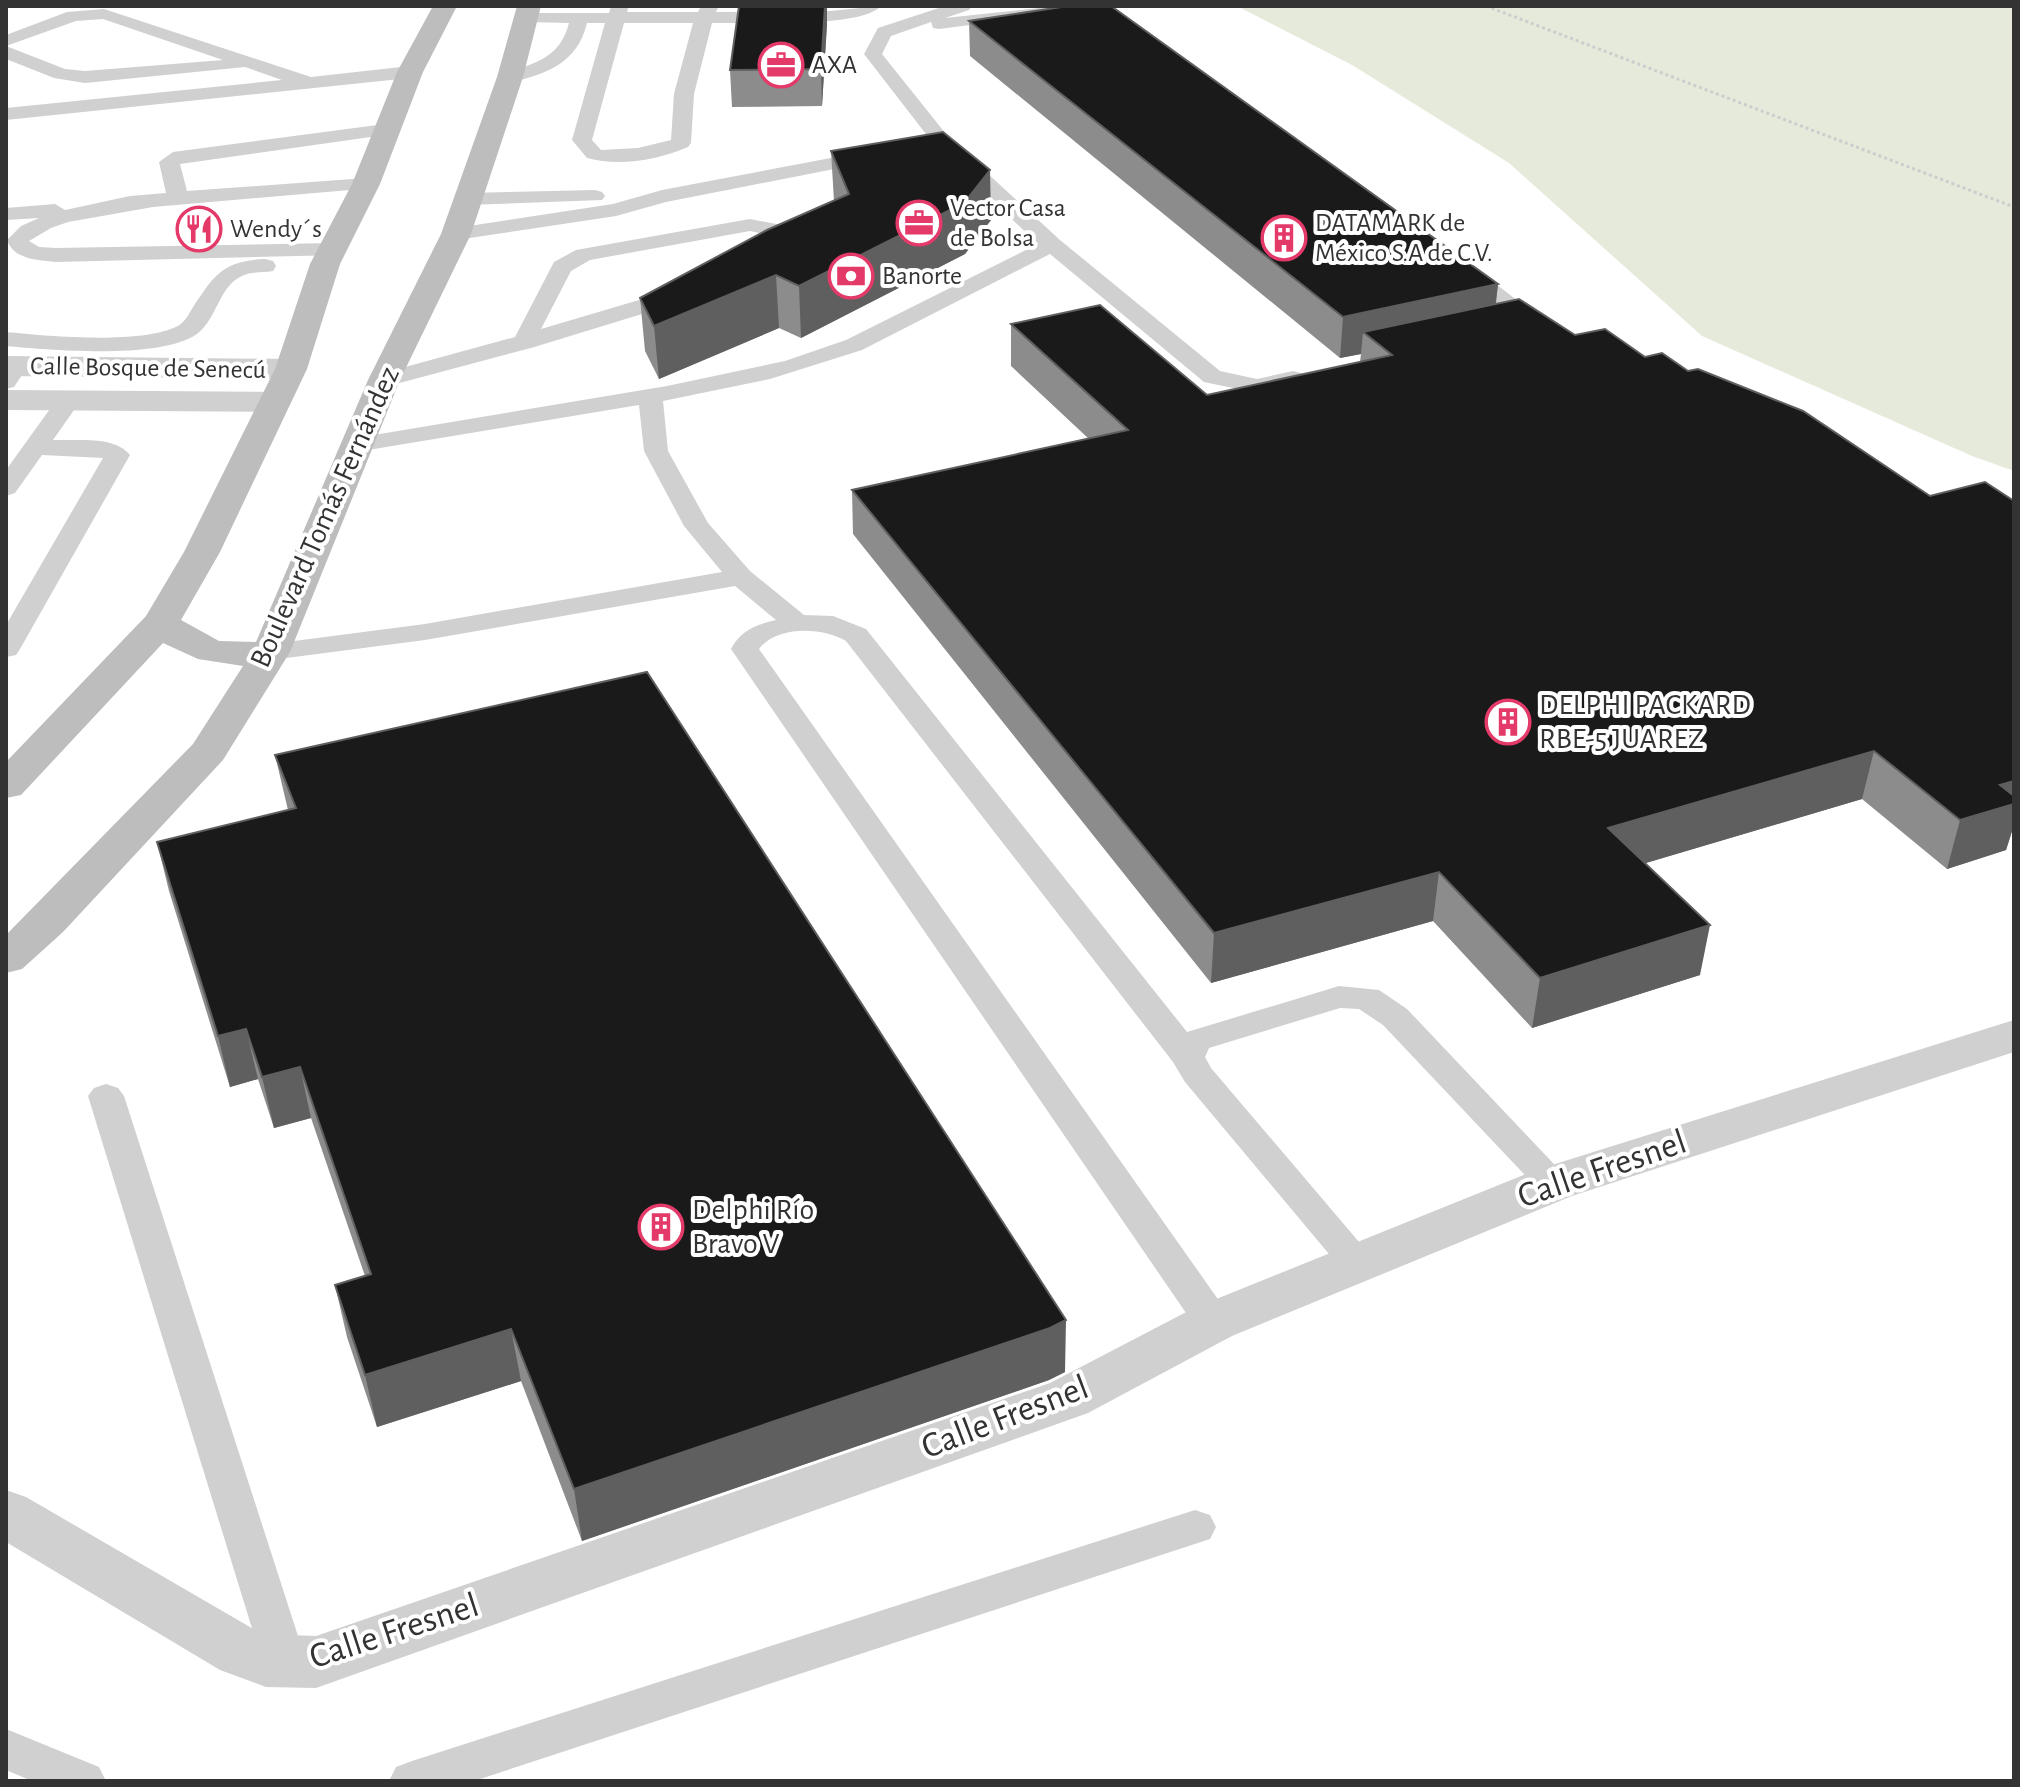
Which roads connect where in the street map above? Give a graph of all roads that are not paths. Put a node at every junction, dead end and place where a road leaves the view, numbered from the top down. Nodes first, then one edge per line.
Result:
1 (445, 6) edge
2 (872, 6) edge
3 (963, 6) edge
4 (1048, 7) edge
5 (527, 12) edge
6 (618, 12) edge
7 (707, 12) edge
8 (1070, 15) edge
9 (580, 17) junction
10 (884, 32) junction
11 (6, 41) edge
12 (6, 52) edge
13 (249, 62) junction
14 (410, 72) junction
15 (510, 77) junction
16 (315, 84) junction
17 (6, 114) edge
18 (385, 130) junction
19 (896, 151) edge
20 (366, 184) junction
21 (662, 196) junction
22 (178, 198) junction
23 (467, 199) junction
24 (150, 201) junction
25 (6, 214) edge
26 (456, 234) junction
27 (1052, 245) junction
28 (1441, 252) edge
29 (328, 257) junction
30 (759, 260) edge
31 (700, 288) edge
32 (1498, 334) edge
33 (523, 343) junction
34 (136, 354) junction
35 (8, 363) edge
36 (291, 369) junction
37 (1317, 373) edge
38 (384, 380) junction
39 (650, 397) junction
40 (6, 400) edge
41 (69, 400) junction
42 (274, 402) junction
43 (356, 445) junction
44 (36, 447) junction
45 (6, 488) edge
46 (740, 577) junction
47 (161, 622) junction
48 (798, 624) junction
49 (6, 649) edge
50 (271, 652) junction
51 (6, 786) edge
52 (6, 959) edge
53 (2014, 1036) edge
54 (1188, 1057) junction
55 (106, 1096) dead end
56 (1554, 1183) junction
57 (1357, 1262) junction
58 (1213, 1322) junction
59 (11, 1524) edge
60 (1195, 1527) dead end
61 (285, 1664) junction
62 (6, 1749) edge
63 (83, 1781) edge
64 (412, 1781) edge

1 - 14 main road
2 - 7 lane
3 - 10 lane
4 - 8 lane
4 - 10 lane
5 - 9 lane
5 - 15 main road, Boulevard Tomás Fernández
6 - 7 lane
6 - 7 lane
6 - 9 lane
9 - 15 lane
10 - 27 lane
11 - 13 lane
12 - 13 lane
13 - 16 lane
14 - 16 lane
14 - 18 main road
15 - 23 main road, Boulevard Tomás Fernández
16 - 17 lane
18 - 20 main road
18 - 22 lane
19 - 21 lane
20 - 22 lane
20 - 29 main road
21 - 23 lane
21 - 26 lane
22 - 24 lane
23 - 26 main road, Boulevard Tomás Fernández
24 - 25 lane
24 - 29 lane
26 - 38 main road, Boulevard Tomás Fernández
27 - 37 lane
27 - 39 lane
28 - 32 lane
29 - 34 lane
29 - 36 main road
30 - 33 lane
31 - 33 lane
33 - 38 lane
34 - 35 street, Calle Bosque de Senecú
34 - 36 street, Calle Bosque de Senecú
36 - 42 main road
38 - 43 main road, Boulevard Tomás Fernández
39 - 43 lane
39 - 46 lane
40 - 41 street, Calle Bosque de Senecú
41 - 42 street, Calle Bosque de Senecú
41 - 44 lane
42 - 47 main road
43 - 50 main road, Boulevard Tomás Fernández
44 - 45 lane
44 - 49 lane
46 - 48 lane
46 - 50 lane
47 - 50 main road
47 - 51 main road
48 - 54 lane
48 - 58 lane
50 - 52 main road, Boulevard Tomás Fernández
53 - 56 street, Calle Fresnel
54 - 56 lane
54 - 57 lane
55 - 61 lane
56 - 57 street, Calle Fresnel
57 - 58 street, Calle Fresnel
58 - 61 street, Calle Fresnel
59 - 61 street, Calle Fresnel
60 - 64 lane
62 - 63 lane

